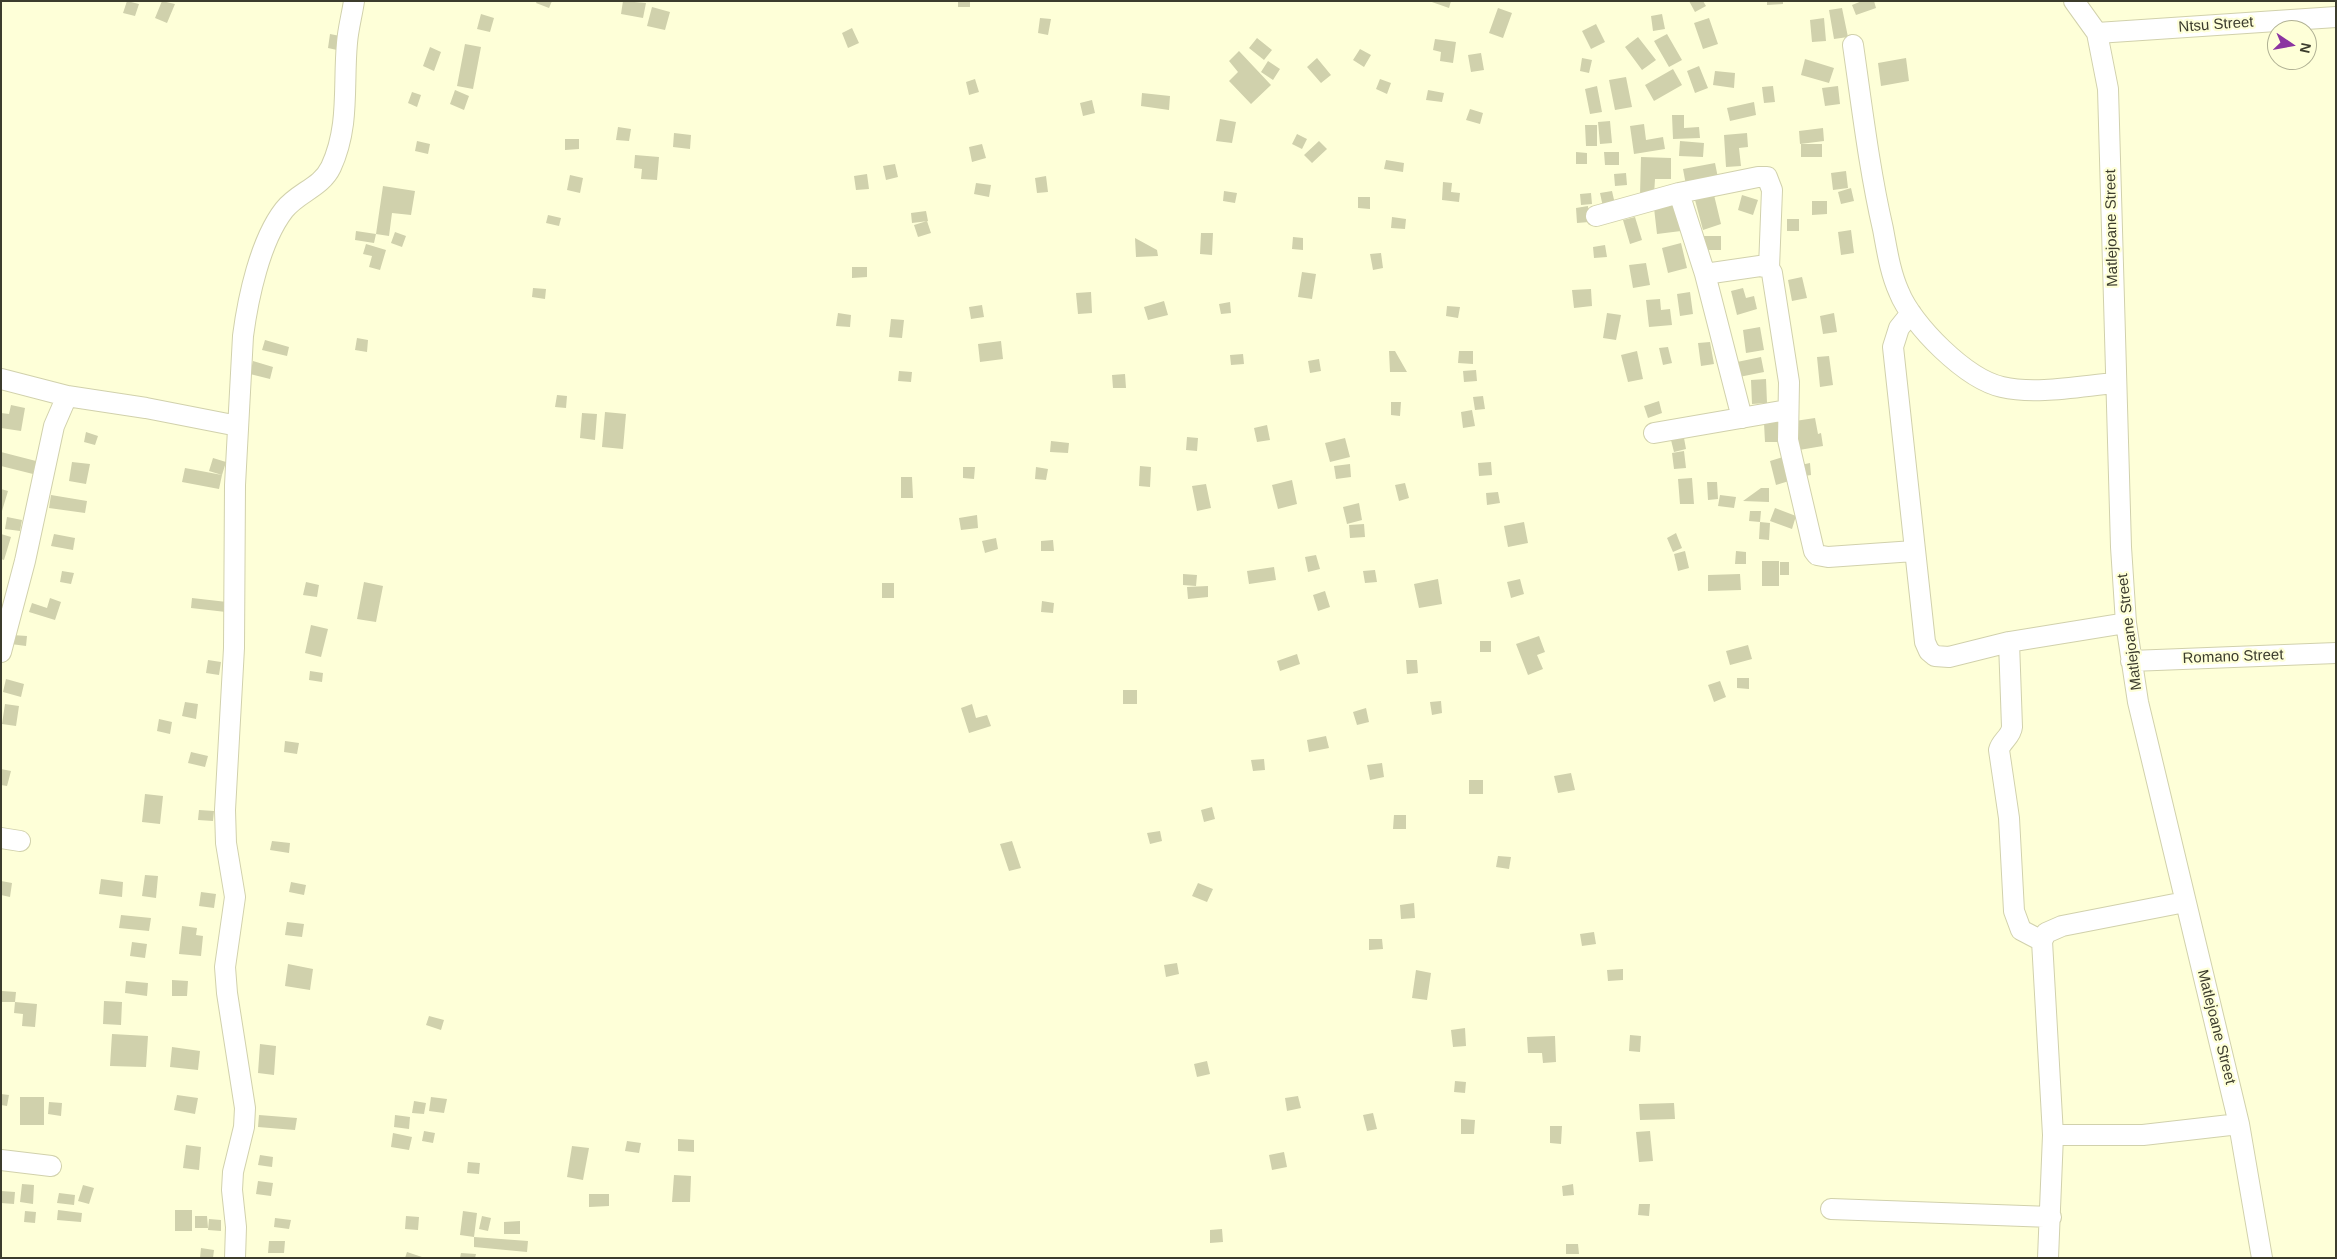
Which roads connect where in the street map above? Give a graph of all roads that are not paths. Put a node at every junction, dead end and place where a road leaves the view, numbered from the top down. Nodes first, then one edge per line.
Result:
1 (354, 1) edge
2 (2074, 1) edge
3 (2335, 1) edge
4 (2336, 6) edge
5 (2336, 17) edge
6 (2097, 33) junction
7 (1853, 45) dead end
8 (1679, 193) junction
9 (1596, 216) dead end
10 (1769, 268) junction
11 (1706, 274) junction
12 (1911, 314) junction
13 (1, 378) edge
14 (2116, 383) junction
15 (66, 396) junction
16 (1787, 410) junction
17 (1742, 418) junction
18 (238, 426) junction
19 (1654, 433) dead end
20 (1914, 551) junction
21 (9, 588) edge
22 (2126, 623) junction
23 (2009, 642) junction
24 (1, 652) edge
25 (2336, 653) edge
26 (2131, 660) junction
27 (2185, 902) junction
28 (2042, 941) junction
29 (2239, 1124) junction
30 (2053, 1135) junction
31 (1, 1160) edge
32 (51, 1166) dead end
33 (1830, 1209) dead end
34 (2051, 1218) junction
35 (235, 1258) edge
36 (2048, 1258) edge
37 (2262, 1258) edge

1 - 18 street
2 - 6 street, Matlejoane Street
3 - 4 street
5 - 6 street, Ntsu Street
6 - 14 street, Matlejoane Street
7 - 12 street
8 - 9 street
8 - 10 street
8 - 11 street
10 - 11 street
10 - 16 street
11 - 17 street
12 - 14 street
12 - 20 street
13 - 15 street
14 - 22 street, Matlejoane Street
15 - 18 street
15 - 21 street
16 - 17 street
16 - 20 street
17 - 19 street
18 - 35 street
20 - 23 street
21 - 24 street
22 - 23 street
22 - 26 street, Matlejoane Street
23 - 28 street
25 - 26 street, Romano Street
26 - 27 street, Matlejoane Street
27 - 28 street
27 - 29 street, Matlejoane Street
28 - 30 street
29 - 30 street
29 - 37 street, Matlejoane Street
30 - 34 street
31 - 32 street
33 - 34 street
34 - 36 street

